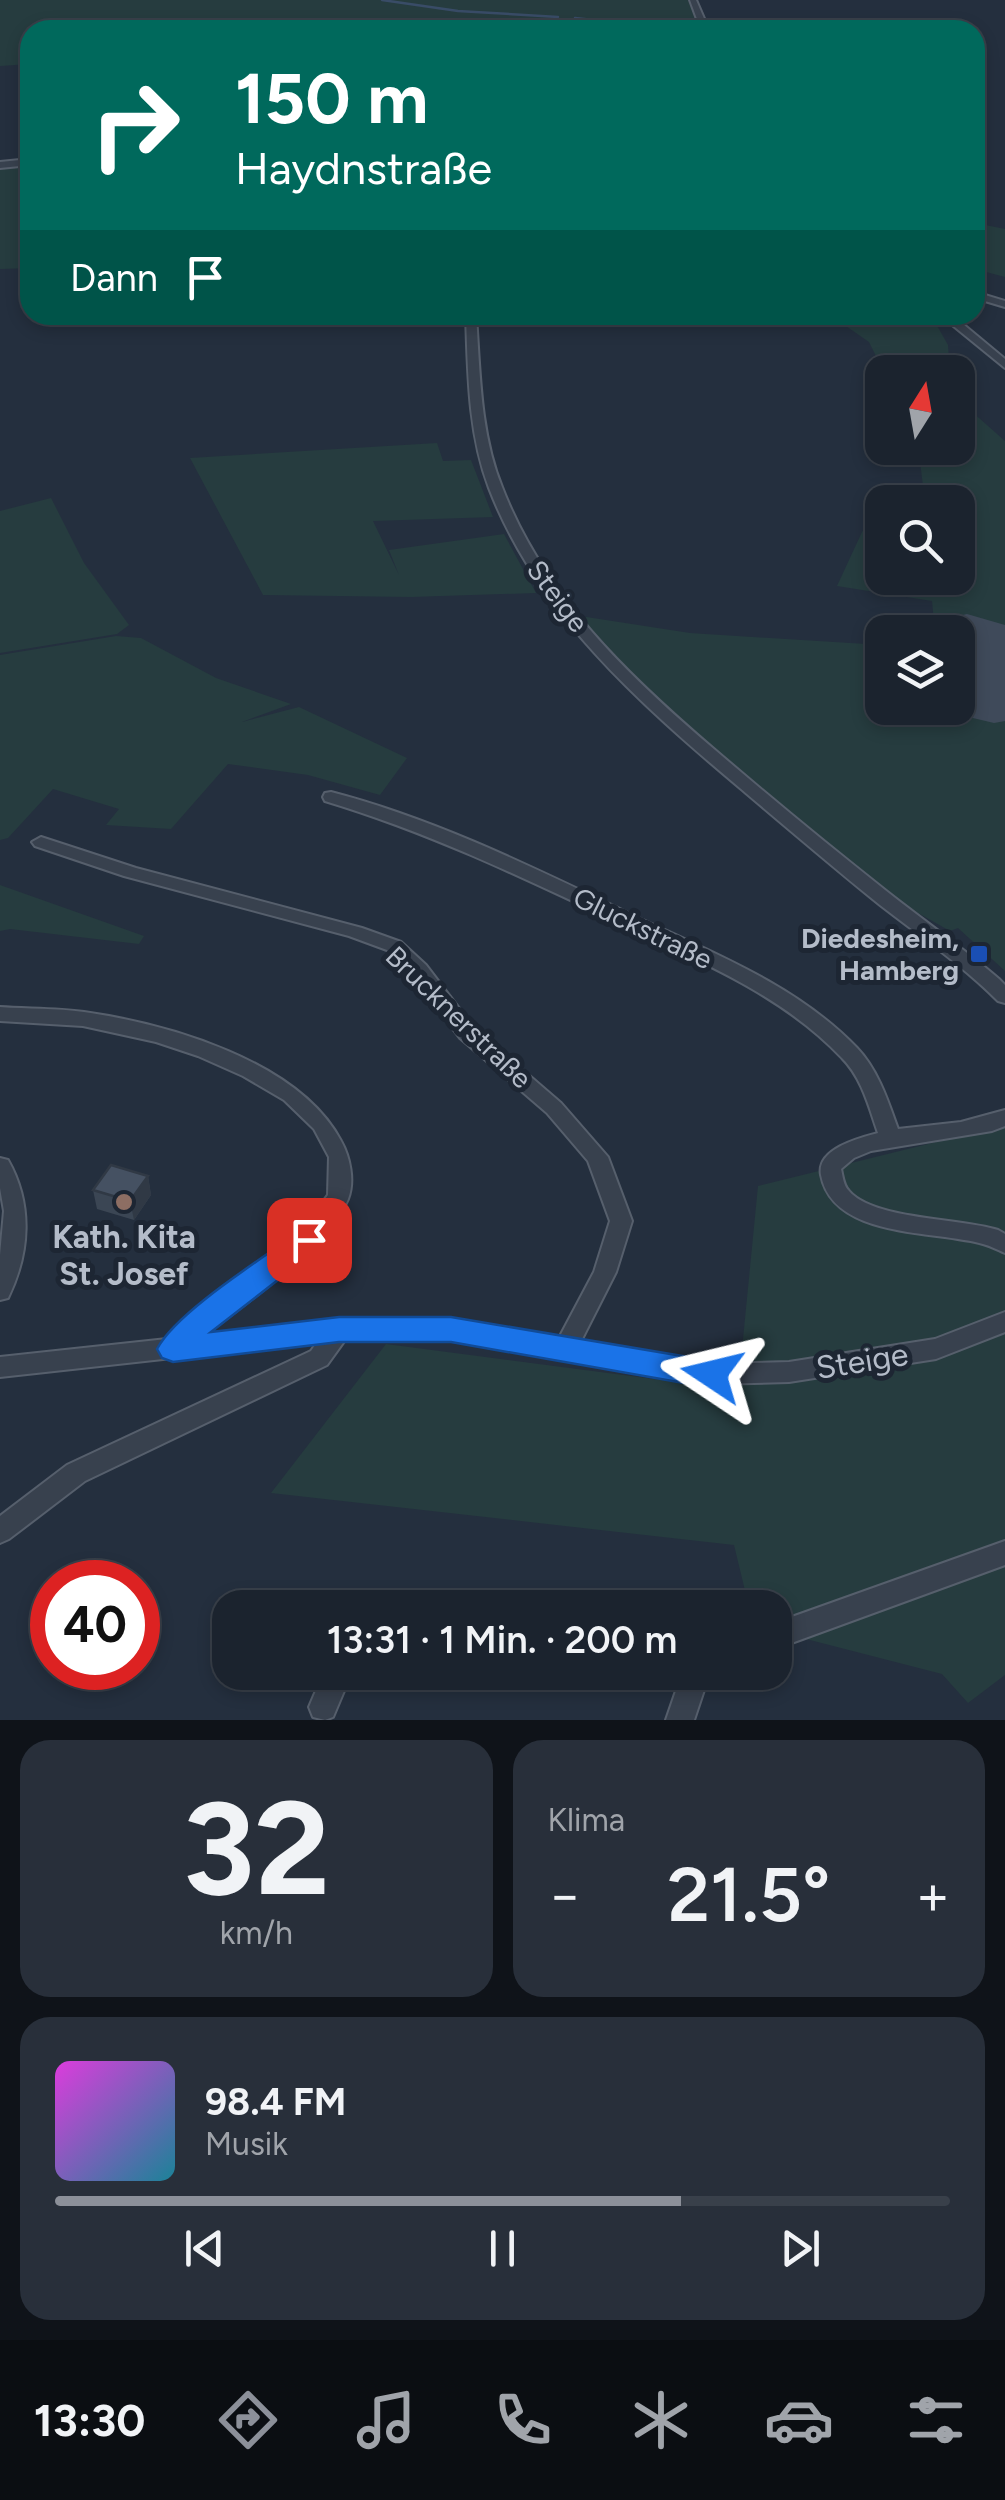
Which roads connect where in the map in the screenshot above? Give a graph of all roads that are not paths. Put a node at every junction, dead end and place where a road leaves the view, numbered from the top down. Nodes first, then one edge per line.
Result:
1 (471, 325) edge
2 (957, 325) edge
3 (1005, 365) edge
4 (331, 797) dead end
5 (41, 842) dead end
6 (1005, 996) edge
7 (0, 1014) edge
8 (1005, 1118) edge
9 (891, 1139) junction
10 (3, 1181) edge
11 (1005, 1244) edge
12 (0, 1291) edge
13 (1005, 1322) edge
14 (339, 1330) junction
15 (566, 1348) junction
16 (173, 1349) junction
17 (0, 1367) edge
18 (0, 1531) edge
19 (1005, 1553) edge
20 (792, 1630) edge
21 (330, 1690) edge
22 (683, 1690) edge
23 (323, 1707) dead end
24 (680, 1720) edge

1 - 6 street, Steige
2 - 3 street
4 - 9 street, Gluckstraße
5 - 15 street, Brucknerstraße
7 - 16 street
8 - 9 street
9 - 11 street
10 - 12 street
13 - 15 street, Steige
14 - 15 street, Steige
14 - 16 street, Steige
14 - 18 street
16 - 17 street, Steige
19 - 20 street
21 - 23 street
22 - 24 street

